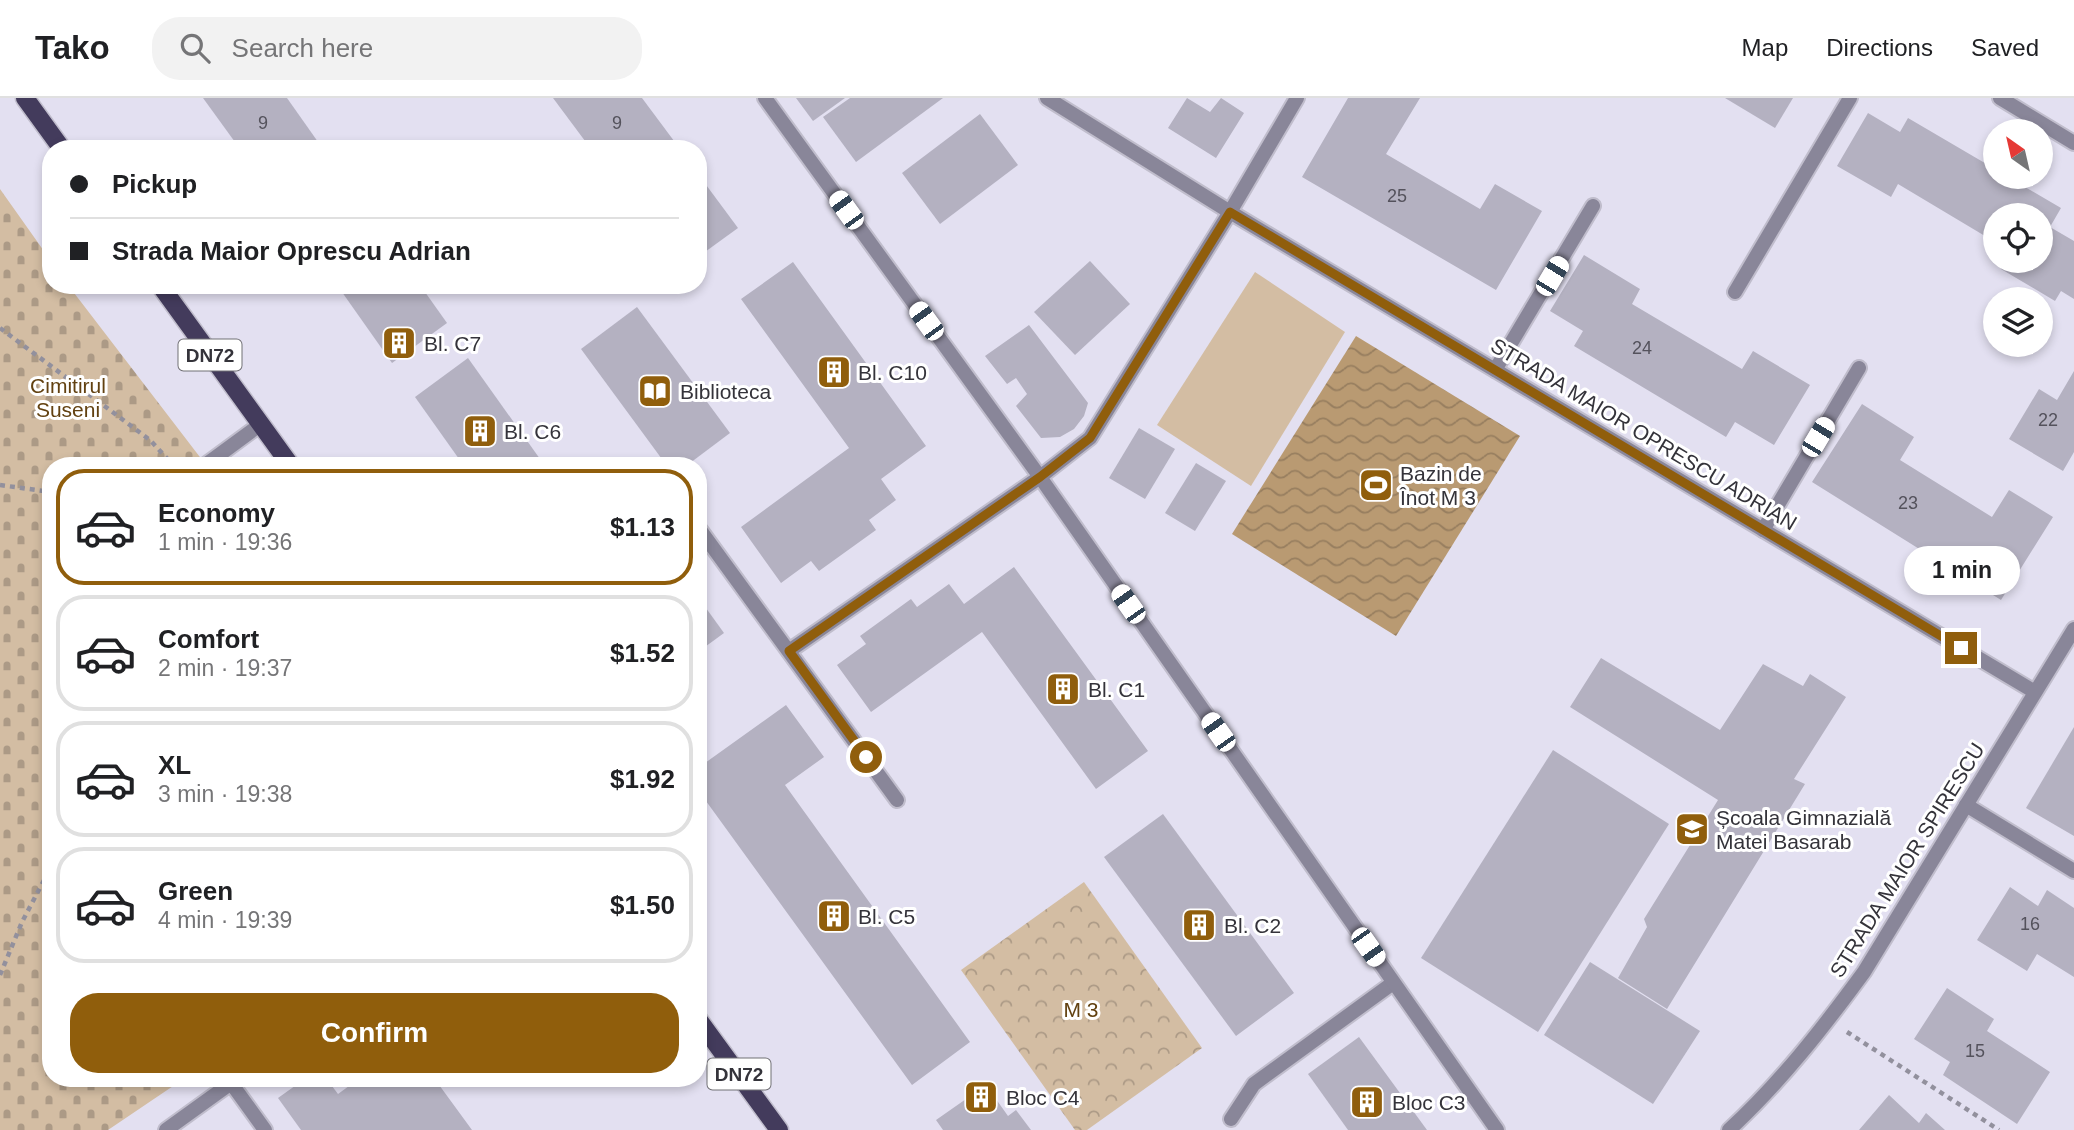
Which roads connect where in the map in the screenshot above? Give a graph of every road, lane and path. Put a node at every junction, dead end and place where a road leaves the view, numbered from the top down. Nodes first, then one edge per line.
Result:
1 (25, 98) edge
2 (765, 98) edge
3 (1047, 98) edge
4 (1297, 98) edge
5 (1850, 98) edge
6 (2000, 98) edge
7 (55, 140) edge
8 (2074, 143) edge
9 (1593, 206) dead end
10 (1230, 212) junction
11 (1735, 292) dead end
12 (167, 294) edge
13 (0, 328) edge
14 (1859, 368) dead end
15 (1495, 370) junction
16 (261, 424) junction
17 (166, 457) edge
18 (216, 457) edge
19 (285, 457) edge
20 (1040, 477) junction
21 (0, 485) edge
22 (42, 491) edge
23 (1763, 530) junction
24 (707, 539) edge
25 (2074, 629) edge
26 (789, 651) junction
27 (2035, 692) junction
28 (897, 800) dead end
29 (1966, 805) junction
30 (2074, 871) edge
31 (42, 884) edge
32 (0, 975) edge
33 (1393, 983) junction
34 (1829, 1020) junction
35 (707, 1031) edge
36 (227, 1087) edge
37 (239, 1087) edge
38 (1231, 1119) dead end
39 (166, 1130) edge
40 (265, 1130) edge
41 (779, 1130) edge
42 (1497, 1130) edge
43 (1729, 1130) edge
44 (2000, 1130) edge

1 - 7 main road
2 - 20 street
3 - 10 street, STRADA MAIOR OPRESCU ADRIAN
4 - 10 street
5 - 11 street
6 - 8 street
9 - 15 street
10 - 15 street, STRADA MAIOR OPRESCU ADRIAN
10 - 20 street
12 - 16 main road, DN72
13 - 17 path
14 - 23 street
15 - 23 street, STRADA MAIOR OPRESCU ADRIAN
16 - 18 street
16 - 19 main road, DN72
20 - 26 street
20 - 33 street
21 - 22 path
23 - 27 street, STRADA MAIOR OPRESCU ADRIAN
24 - 26 street
25 - 27 street, STRADA MAIOR SPIRESCU
26 - 28 street
27 - 29 street, STRADA MAIOR SPIRESCU
29 - 30 street
29 - 34 street, STRADA MAIOR SPIRESCU
31 - 32 path
33 - 38 street
33 - 42 street
34 - 43 street, STRADA MAIOR SPIRESCU
34 - 44 path
35 - 41 main road, DN72
36 - 39 street
37 - 40 street

